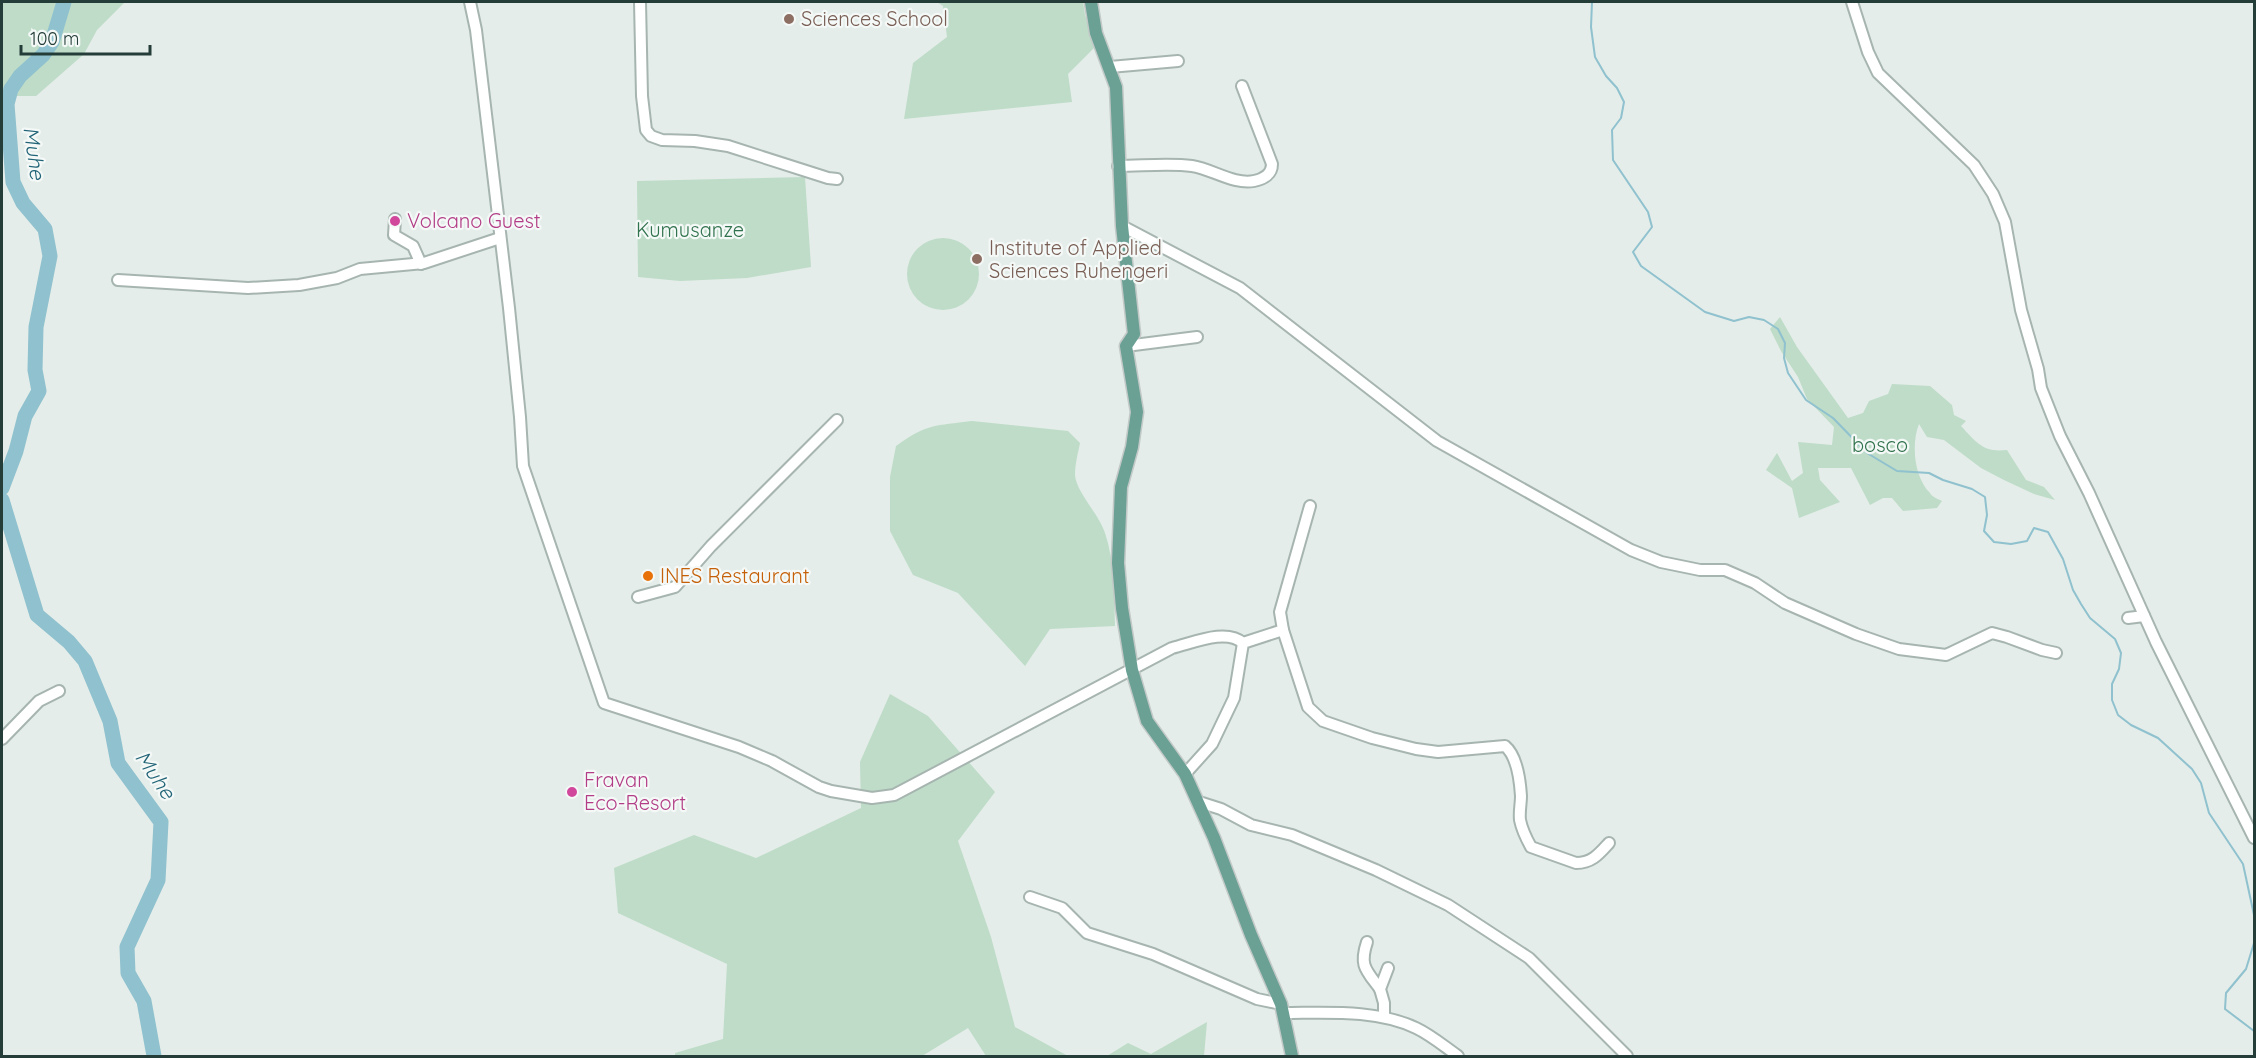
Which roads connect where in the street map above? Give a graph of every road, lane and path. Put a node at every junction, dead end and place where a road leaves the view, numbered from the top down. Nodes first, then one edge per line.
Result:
1 (470, 2) edge
2 (640, 2) edge
3 (1091, 2) edge
4 (1852, 2) edge
5 (1178, 61) dead end
6 (1110, 67) junction
7 (1242, 86) dead end
8 (1118, 166) junction
9 (837, 179) dead end
10 (395, 219) dead end
11 (1122, 226) junction
12 (500, 238) junction
13 (421, 264) junction
14 (118, 280) dead end
15 (1197, 337) dead end
16 (1126, 346) junction
17 (837, 420) dead end
18 (1310, 506) dead end
19 (638, 597) dead end
20 (2144, 616) junction
21 (2128, 618) dead end
22 (1283, 630) junction
23 (1243, 643) junction
24 (2056, 652) dead end
25 (1132, 670) junction
26 (59, 691) dead end
27 (2, 739) edge
28 (1185, 774) junction
29 (1199, 802) junction
30 (2254, 838) edge
31 (1609, 843) dead end
32 (1030, 897) dead end
33 (1366, 942) dead end
34 (1388, 968) dead end
35 (1380, 989) junction
36 (1282, 1009) junction
37 (1384, 1017) junction
38 (1292, 1056) edge
39 (1458, 1056) edge
40 (1627, 1056) edge

1 - 12 street
2 - 9 street
3 - 6 main road
4 - 20 street
5 - 6 street
6 - 8 main road
7 - 8 street
8 - 11 main road
10 - 13 street
11 - 16 main road
11 - 24 street
12 - 13 street
12 - 25 street
13 - 14 street
15 - 16 street
16 - 25 main road
17 - 19 street
18 - 22 street
20 - 21 street
20 - 30 street
22 - 23 street
22 - 31 street
23 - 25 street
23 - 28 street
25 - 28 main road
26 - 27 street
28 - 29 main road
29 - 36 main road
29 - 40 street
32 - 36 street
33 - 35 street
34 - 35 street
35 - 37 street
36 - 37 street
36 - 38 main road
37 - 39 street

